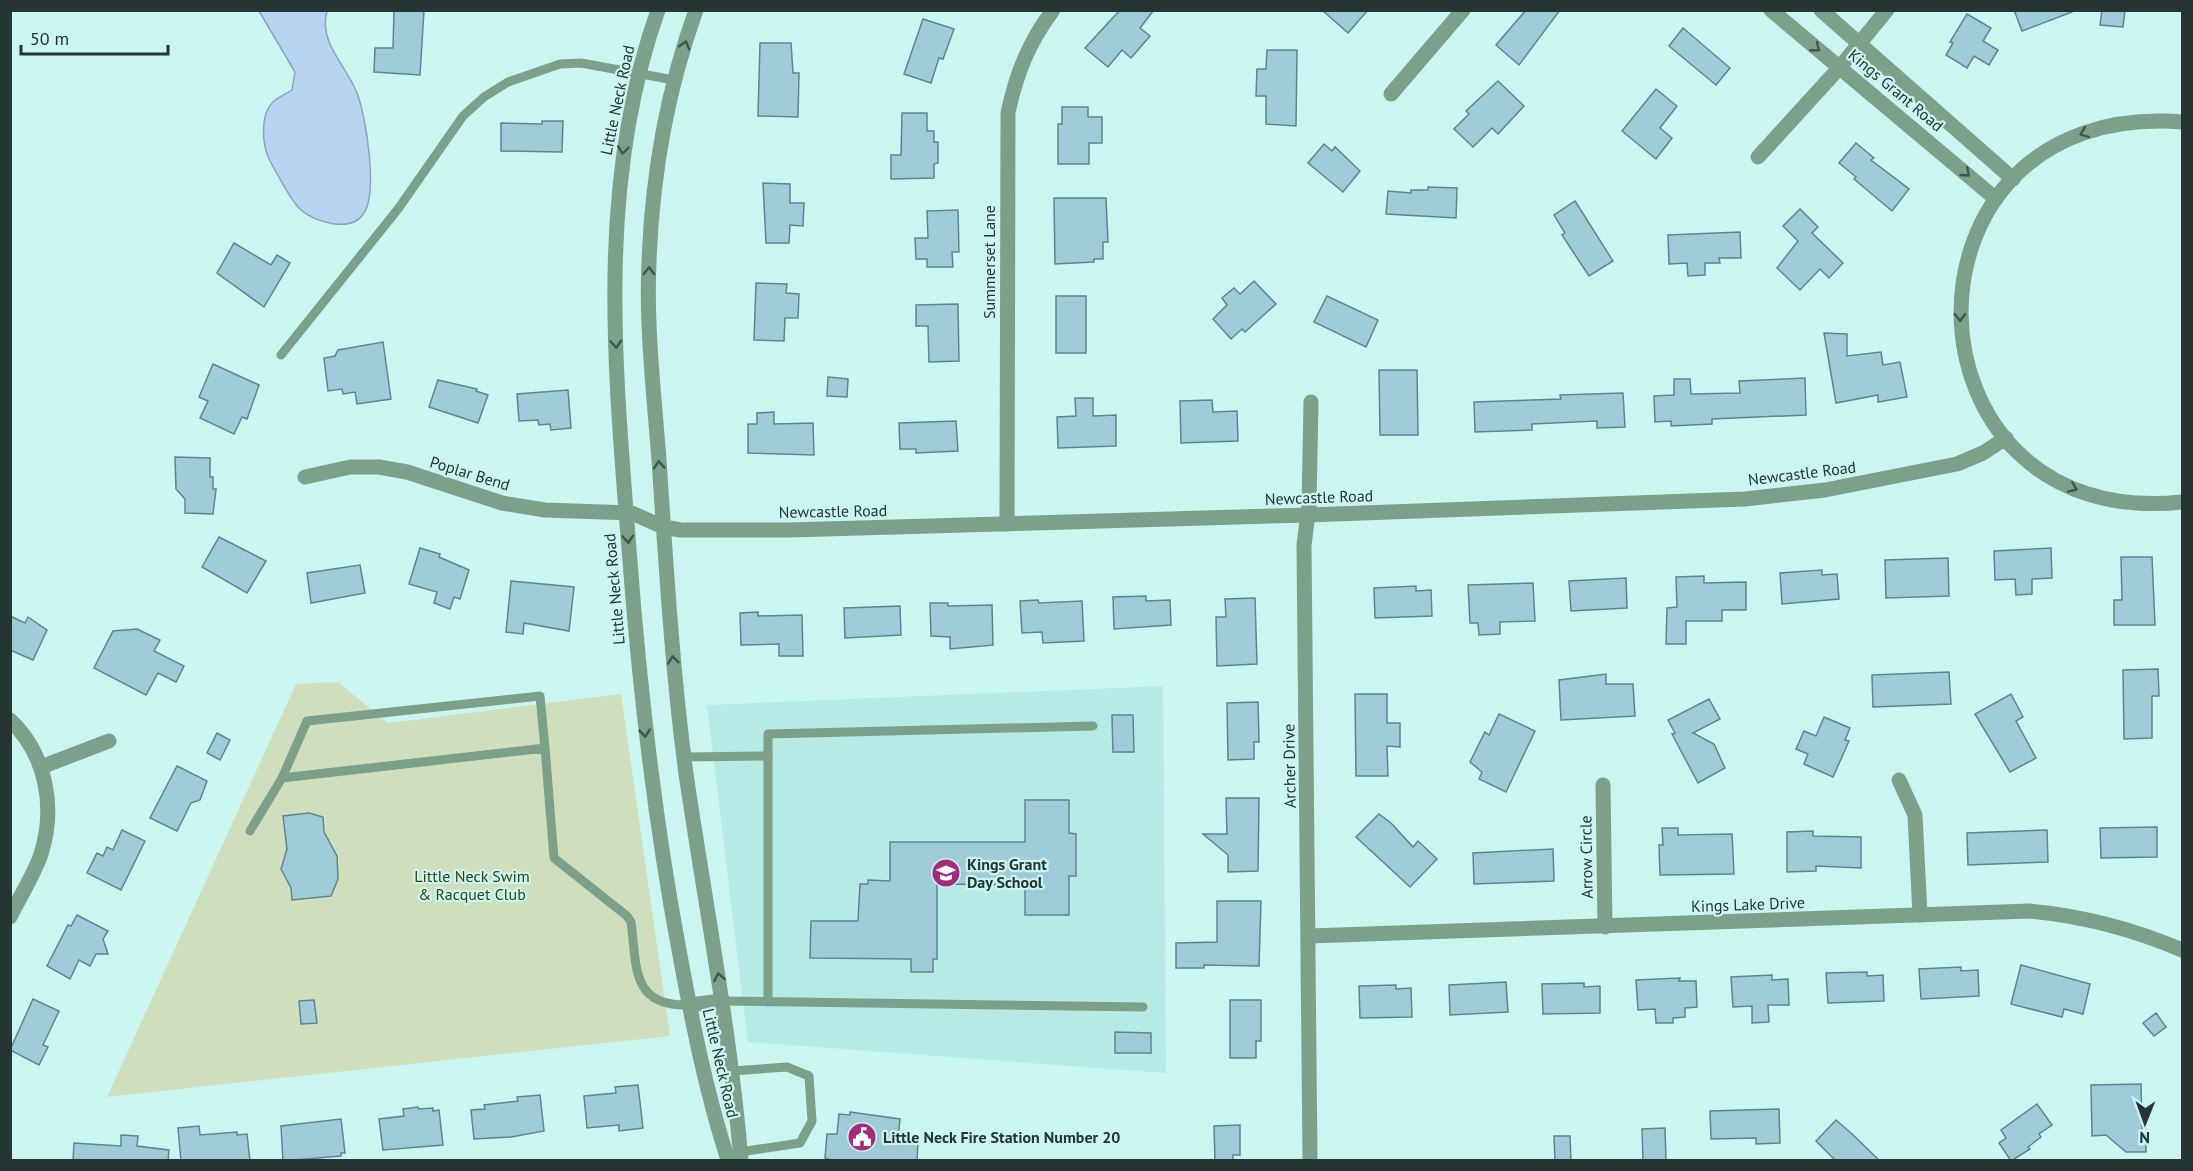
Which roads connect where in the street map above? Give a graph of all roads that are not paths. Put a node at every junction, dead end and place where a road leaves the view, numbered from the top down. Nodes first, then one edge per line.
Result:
1 (658, 10) edge
2 (696, 10) edge
3 (1053, 10) edge
4 (1463, 10) edge
5 (1771, 10) edge
6 (1821, 10) edge
7 (1887, 10) edge
8 (1861, 43) junction
9 (1840, 67) junction
10 (639, 72) junction
11 (674, 80) junction
12 (1391, 94) dead end
13 (2182, 122) edge
14 (1758, 157) dead end
15 (2013, 179) junction
16 (1996, 199) junction
17 (281, 355) dead end
18 (1311, 402) dead end
19 (2006, 438) junction
20 (305, 477) dead end
21 (2182, 502) edge
22 (626, 513) junction
23 (1308, 515) junction
24 (1007, 524) junction
25 (663, 527) junction
26 (10, 720) edge
27 (1093, 726) dead end
28 (109, 741) dead end
29 (545, 748) junction
30 (768, 756) junction
31 (684, 757) junction
32 (41, 767) junction
33 (282, 778) junction
34 (1899, 780) dead end
35 (1603, 785) dead end
36 (250, 831) dead end
37 (1920, 915) junction
38 (10, 916) edge
39 (1605, 927) junction
40 (1309, 936) junction
41 (2182, 950) edge
42 (723, 1001) junction
43 (768, 1002) junction
44 (689, 1005) junction
45 (1143, 1007) dead end
46 (732, 1071) junction
47 (736, 1158) edge
48 (1310, 1161) edge

1 - 10 street, Little Neck Road
11 -> 2 street, Little Neck Road
3 - 24 street, Summerset Lane
4 - 12 street
5 -> 9 street, Kings Grant Road
6 - 8 street, Kings Grant Road
7 - 8 street
8 - 9 street
8 - 15 street, Kings Grant Road
9 - 14 street
9 -> 16 street, Kings Grant Road
10 - 11 lane
10 - 17 lane
10 -> 22 street, Little Neck Road
25 -> 11 street, Little Neck Road
13 -> 15 street
15 - 16 street
16 -> 19 street
18 - 23 street, Archer Drive
19 -> 21 street
19 - 23 street, Newcastle Road
20 - 22 street, Poplar Bend
22 - 25 street, Newcastle Road
22 -> 44 street, Little Neck Road
23 - 24 street, Newcastle Road
23 - 40 street, Archer Drive
24 - 25 street, Newcastle Road
31 -> 25 street, Little Neck Road
26 - 32 street
27 - 30 lane
28 - 32 street
29 - 33 lane
29 - 33 lane
29 - 44 lane
30 - 31 lane
30 - 43 lane
42 -> 31 street, Little Neck Road
32 - 38 street
33 - 36 lane
34 - 37 street
35 - 39 street, Arrow Circle
37 - 39 street, Kings Lake Drive
37 - 41 street, Kings Lake Drive
39 - 40 street, Kings Lake Drive
40 - 48 street, Archer Drive
42 - 43 lane
42 - 44 street
42 - 46 street, Little Neck Road
43 - 45 lane
44 - 47 street, Little Neck Road
46 - 47 street, Little Neck Road
46 - 47 lane

